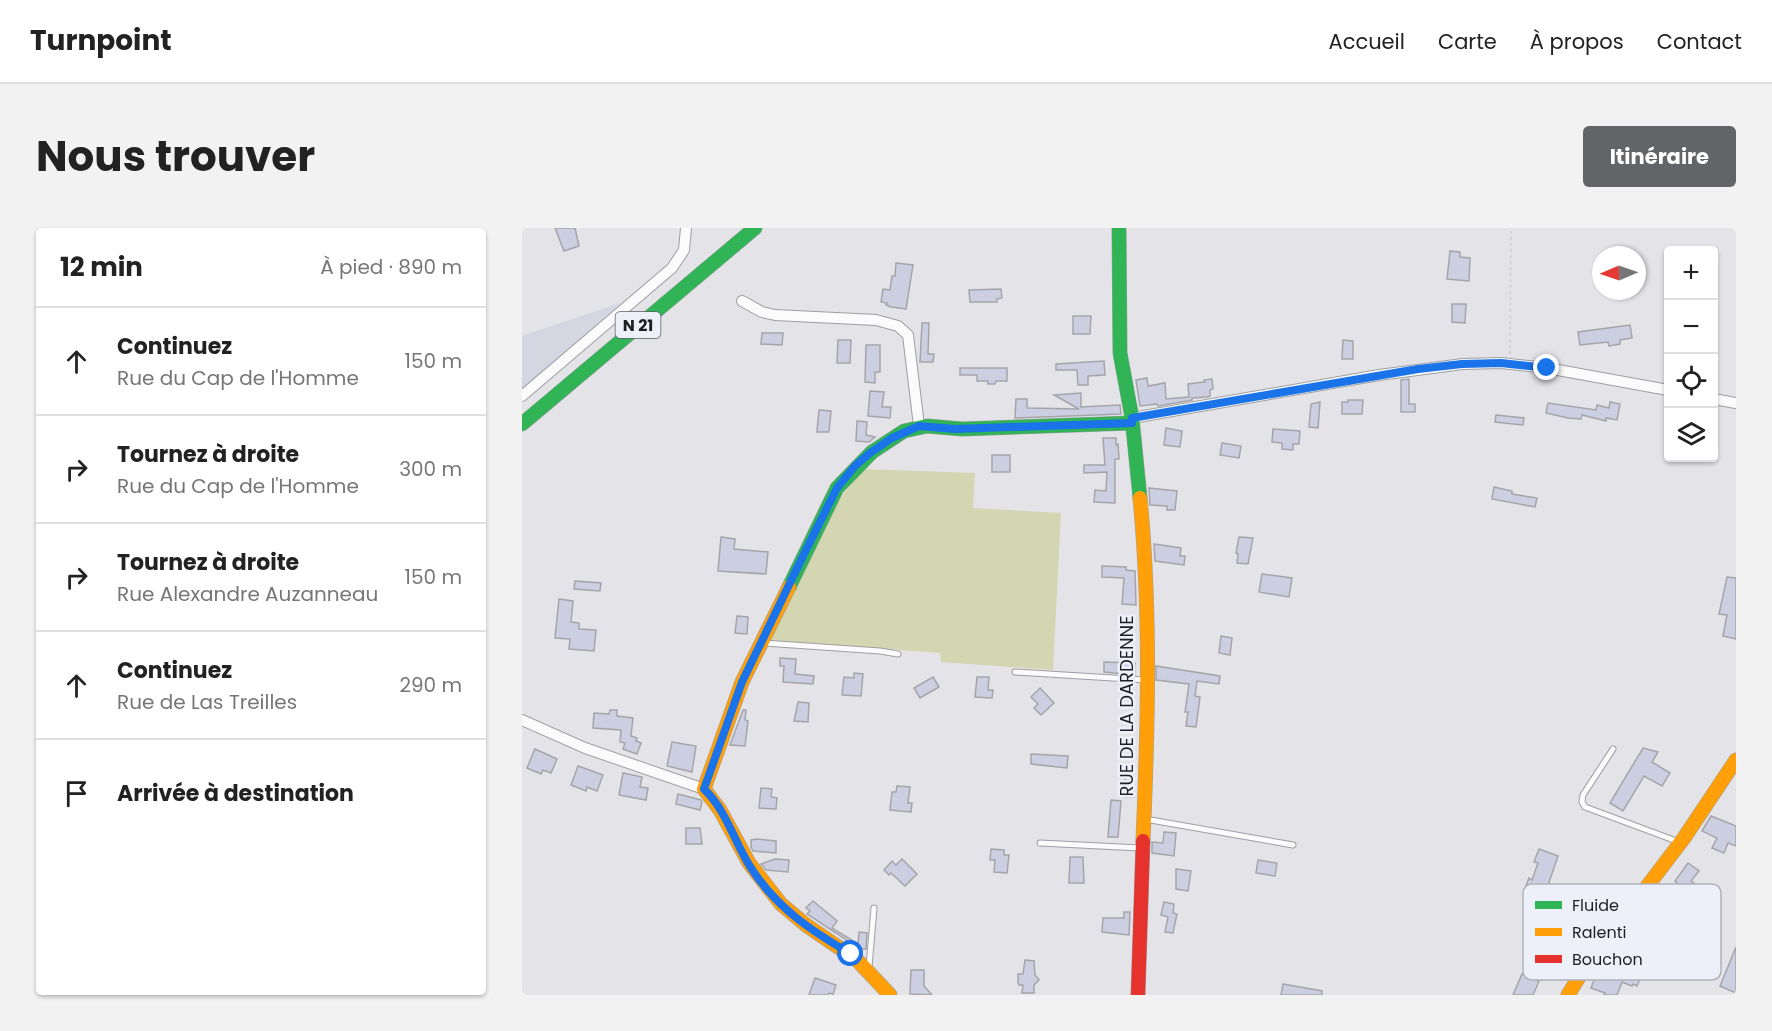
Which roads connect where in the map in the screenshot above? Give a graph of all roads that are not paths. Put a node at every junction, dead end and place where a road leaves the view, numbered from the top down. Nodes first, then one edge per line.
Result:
1 (686, 228) edge
2 (755, 228) edge
3 (1119, 228) edge
4 (742, 301) dead end
5 (1664, 389) edge
6 (522, 396) edge
7 (1718, 400) edge
8 (1736, 403) edge
9 (1132, 421) junction
10 (522, 424) edge
11 (919, 426) junction
12 (762, 643) junction
13 (898, 654) dead end
14 (1015, 672) dead end
15 (1146, 681) junction
16 (522, 720) edge
17 (1613, 749) dead end
18 (1736, 760) edge
19 (704, 789) junction
20 (1144, 819) junction
21 (1040, 843) dead end
22 (1681, 843) junction
23 (1293, 846) dead end
24 (1142, 848) junction
25 (1650, 884) edge
26 (874, 908) dead end
27 (868, 969) junction
28 (1577, 980) edge
29 (890, 995) edge
30 (1138, 995) edge
31 (1568, 995) edge

1 - 6 street
2 - 10 street, N 21
3 - 9 street, RUE DE LA DARDENNE
4 - 11 street
5 - 9 street
7 - 8 street
9 - 11 street
9 - 15 street, RUE DE LA DARDENNE
11 - 12 street
12 - 13 lane
12 - 19 street
14 - 15 lane
15 - 20 street, RUE DE LA DARDENNE
16 - 19 street
17 - 22 lane
18 - 22 street
19 - 27 street
20 - 23 lane
20 - 24 street, RUE DE LA DARDENNE
21 - 24 lane
22 - 25 street
24 - 30 street, RUE DE LA DARDENNE
26 - 27 lane
27 - 29 street
28 - 31 street

